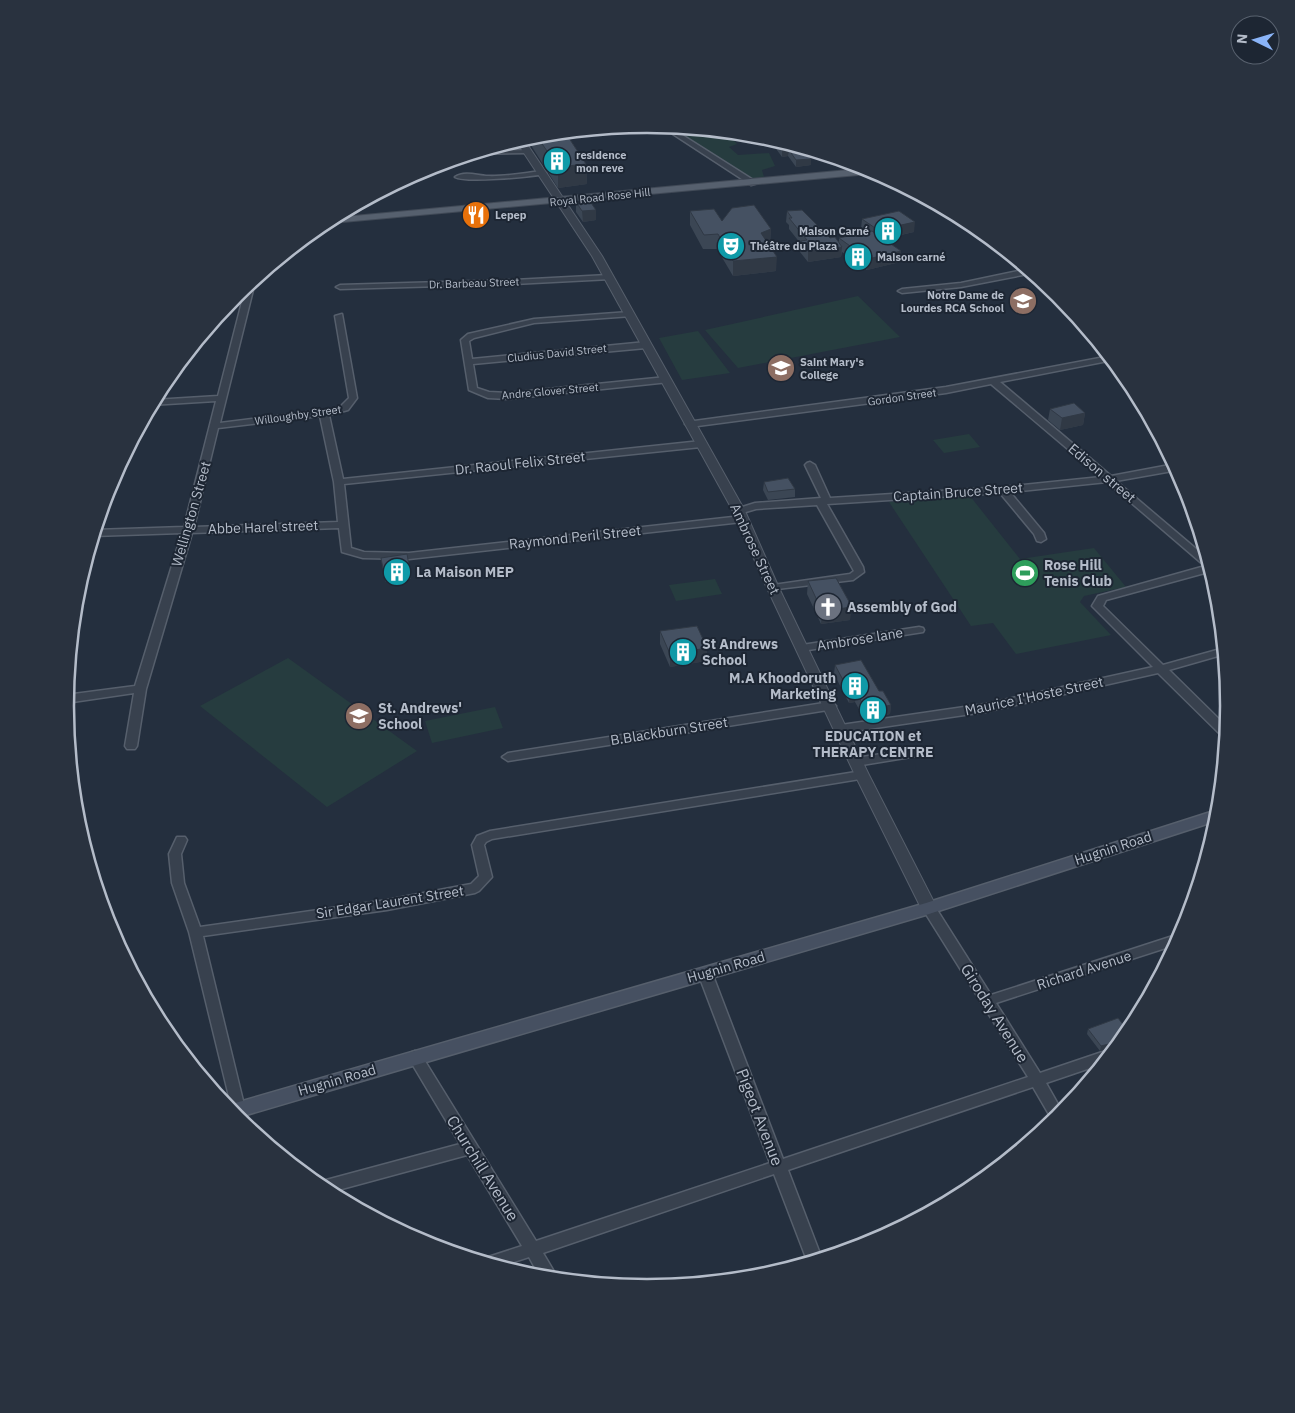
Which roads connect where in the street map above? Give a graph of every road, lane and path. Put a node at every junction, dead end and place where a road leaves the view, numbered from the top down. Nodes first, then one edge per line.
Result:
1 (676, 134) edge
2 (525, 146) edge
3 (502, 151) edge
4 (528, 151) junction
5 (542, 173) junction
6 (860, 173) edge
7 (459, 177) dead end
8 (754, 183) junction
9 (560, 201) junction
10 (344, 220) edge
11 (1023, 272) edge
12 (608, 277) junction
13 (340, 287) dead end
14 (902, 291) dead end
15 (248, 296) edge
16 (629, 314) junction
17 (339, 316) dead end
18 (646, 345) junction
19 (1105, 359) edge
20 (468, 362) junction
21 (666, 380) junction
22 (994, 381) junction
23 (222, 398) junction
24 (161, 402) edge
25 (324, 413) junction
26 (690, 424) junction
27 (215, 426) junction
28 (702, 444) junction
29 (810, 466) dead end
30 (1169, 468) edge
31 (1110, 480) junction
32 (339, 482) junction
33 (1003, 490) junction
34 (824, 501) junction
35 (740, 515) junction
36 (342, 525) junction
37 (188, 530) junction
38 (101, 533) edge
39 (1041, 539) dead end
40 (1202, 560) edge
41 (1204, 569) edge
42 (773, 588) junction
43 (919, 630) dead end
44 (802, 648) junction
45 (1218, 653) edge
46 (1160, 669) junction
47 (140, 689) junction
48 (74, 698) edge
49 (830, 706) junction
50 (1220, 728) edge
51 (841, 729) junction
52 (131, 746) dead end
53 (913, 753) dead end
54 (508, 757) dead end
55 (856, 762) junction
56 (862, 775) junction
57 (1210, 817) edge
58 (181, 840) dead end
59 (929, 908) junction
60 (196, 932) junction
61 (1171, 941) edge
62 (705, 974) junction
63 (987, 1001) junction
64 (415, 1057) junction
65 (1101, 1058) edge
66 (1037, 1080) junction
67 (232, 1102) edge
68 (239, 1109) edge
69 (1054, 1111) edge
70 (470, 1148) junction
71 (779, 1166) junction
72 (331, 1185) edge
73 (533, 1249) junction
74 (813, 1256) edge
75 (498, 1261) edge
76 (546, 1271) edge

1 - 8 street
2 - 4 street, Ambrose Street
3 - 4 street
4 - 5 street, Ambrose Street
5 - 7 street
5 - 9 street, Ambrose Street
6 - 8 main road, Royal Road Rose Hill
8 - 9 main road, Royal Road Rose Hill
9 - 10 main road, Royal Road Rose Hill
9 - 12 street, Ambrose Street
11 - 14 street
12 - 13 street, Dr. Barbeau Street
12 - 16 street, Ambrose Street
15 - 23 street, Wellington Street
16 - 18 street, Ambrose Street
16 - 20 street, Andre Glover Street
17 - 25 street, Willoughby Street
18 - 20 street, Cludius David Street
18 - 21 street, Ambrose Street
19 - 22 street, Gordon Street
20 - 21 street, Andre Glover Street
21 - 26 street, Ambrose Street
22 - 26 street, Gordon Street
22 - 31 street, Edison street
23 - 24 street
23 - 27 street, Wellington Street
25 - 27 street, Willoughby Street
25 - 32 street
26 - 28 street, Ambrose Street
27 - 37 street, Wellington Street
28 - 32 street, Dr. Raoul Felix Street
28 - 35 street, Ambrose Street
29 - 34 street
30 - 31 street, Captain Bruce Street
31 - 33 street, Captain Bruce Street
31 - 40 street, Edison street
32 - 36 street
33 - 34 street, Captain Bruce Street
33 - 39 street
34 - 35 street, Captain Bruce Street
34 - 42 street
35 - 36 street, Raymond Peril Street
35 - 42 street, Ambrose Street
36 - 37 street, Abbe Harel street
37 - 38 street, Abbe Harel street
37 - 47 street, Wellington Street
41 - 46 street
42 - 44 street, Ambrose Street
43 - 44 street, Ambrose lane
44 - 49 street, Ambrose Street
45 - 46 street, Maurice I'Hoste Street
46 - 50 street
46 - 51 street, Maurice I'Hoste Street
47 - 48 street
47 - 52 street, Wellington Street
49 - 51 street, Ambrose Street
49 - 54 street, B.Blackburn Street
51 - 55 street, Ambrose Street
53 - 55 street
55 - 56 street, Ambrose Street
56 - 59 street, Ambrose Street
56 - 60 street, Sir Edgar Laurent Street
57 - 59 main road, Hugnin Road
58 - 60 street
59 - 62 main road, Hugnin Road
59 - 63 street, Giroday Avenue
60 - 67 street
61 - 63 street, Richard Avenue
62 - 64 main road, Hugnin Road
62 - 71 street, Pigeot Avenue
63 - 66 street, Giroday Avenue
64 - 68 main road, Hugnin Road
64 - 70 street, Churchill Avenue
65 - 66 street
66 - 69 street, Giroday Avenue
66 - 71 street
70 - 72 street
70 - 73 street, Churchill Avenue
71 - 73 street
71 - 74 street, Pigeot Avenue
73 - 75 street
73 - 76 street, Churchill Avenue

